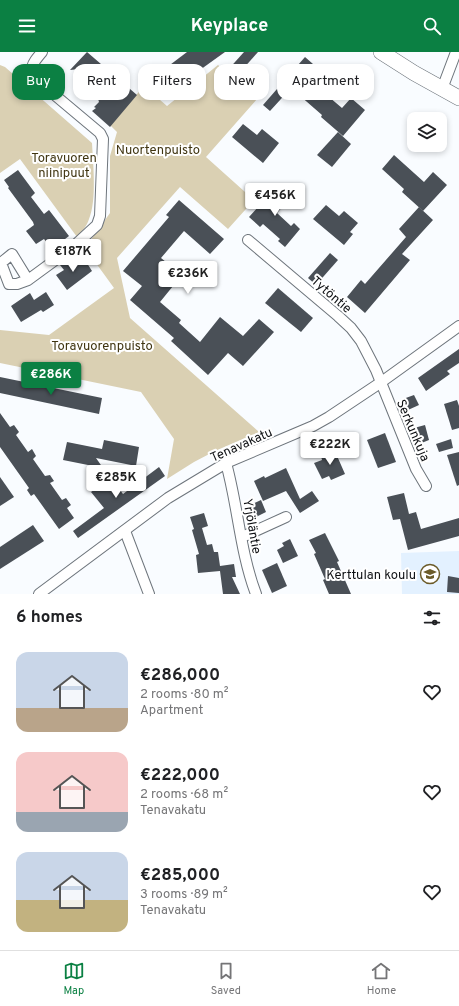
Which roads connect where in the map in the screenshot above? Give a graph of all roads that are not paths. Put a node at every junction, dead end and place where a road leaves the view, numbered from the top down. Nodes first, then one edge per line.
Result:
1 (42, 52) edge
2 (381, 52) edge
3 (456, 52) edge
4 (442, 89) junction
5 (459, 98) edge
6 (248, 240) dead end
7 (28, 280) dead end
8 (459, 326) edge
9 (380, 383) junction
10 (226, 463) junction
11 (426, 486) dead end
12 (286, 516) dead end
13 (125, 531) junction
14 (242, 537) junction
15 (39, 594) edge
16 (149, 594) edge
17 (256, 594) edge

1 - 7 street
2 - 4 main road
3 - 4 street
4 - 5 main road
6 - 9 street, Tytöntie
8 - 9 street, Tenavakatu
9 - 10 street, Tenavakatu
9 - 11 street, Serkunkuja
10 - 13 street, Tenavakatu
10 - 14 street, Yrjöläntie
12 - 14 street
13 - 15 street, Tenavakatu
13 - 16 street
14 - 17 street, Yrjöläntie

